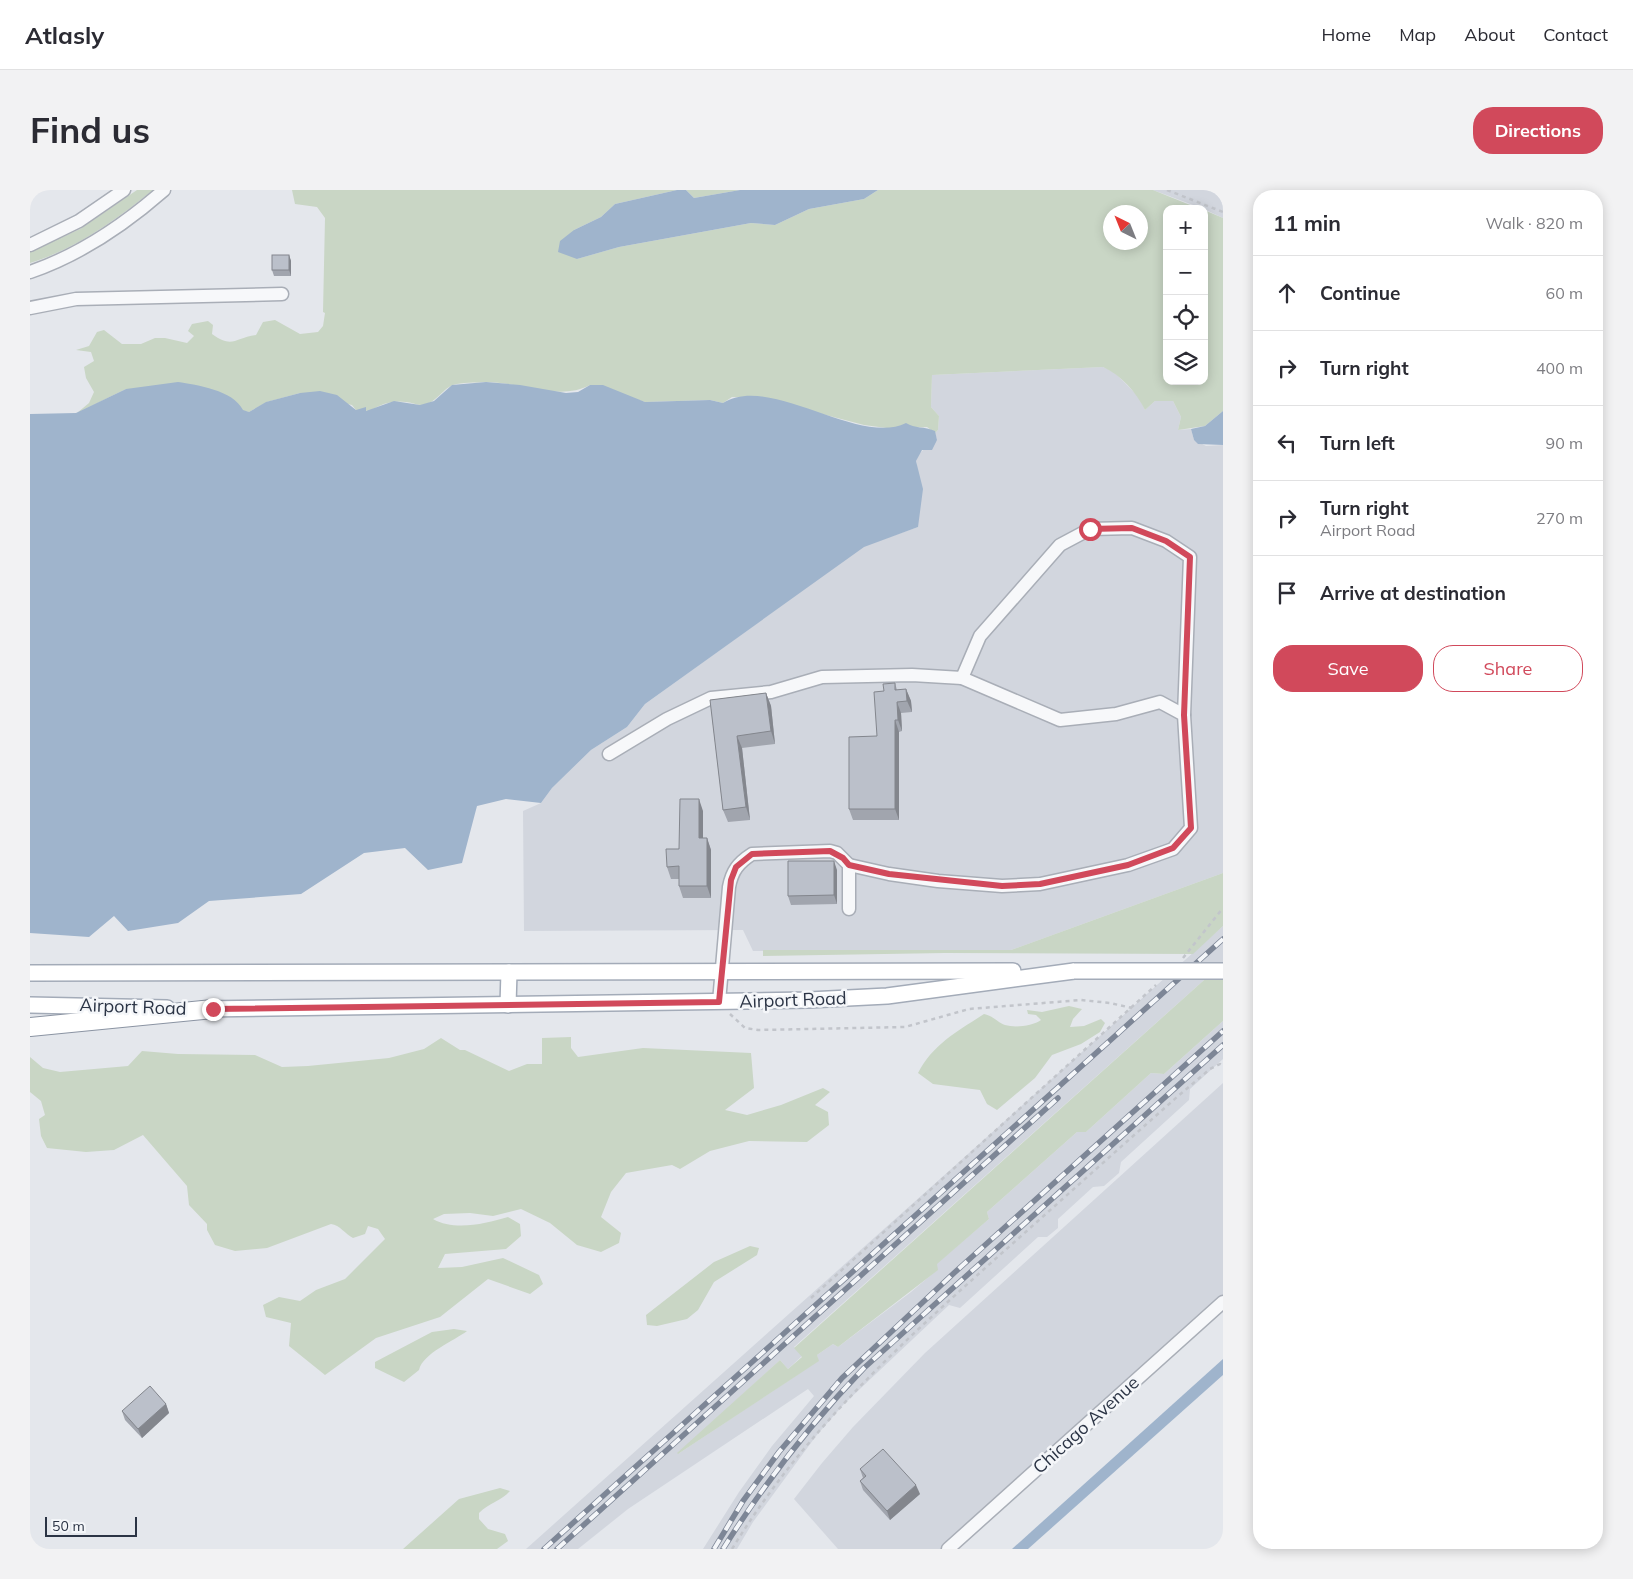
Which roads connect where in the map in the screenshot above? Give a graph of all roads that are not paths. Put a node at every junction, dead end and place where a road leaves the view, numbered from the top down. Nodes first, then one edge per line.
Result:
1 (124, 190) edge
2 (164, 190) edge
3 (30, 245) edge
4 (30, 272) edge
5 (282, 294) dead end
6 (30, 308) edge
7 (962, 678) junction
8 (1184, 715) junction
9 (609, 754) dead end
10 (849, 865) junction
11 (849, 909) dead end
12 (1074, 971) junction
13 (1223, 971) edge
14 (509, 972) junction
15 (721, 972) junction
16 (30, 973) edge
17 (719, 1002) junction
18 (30, 1005) edge
19 (508, 1005) junction
20 (213, 1009) junction
21 (30, 1027) edge
22 (1223, 1302) edge
23 (948, 1549) edge

1 - 3 street
2 - 4 street
5 - 6 street
7 - 8 street
7 - 8 street
7 - 9 street
8 - 10 street
10 - 11 street
10 - 15 street
12 - 13 main road, Airport Road, bridge
12 - 15 main road, Airport Road
12 - 17 main road, Airport Road
14 - 15 main road, Airport Road
14 - 16 main road, Airport Road
14 - 19 main road
15 - 17 street
17 - 19 main road, Airport Road
18 - 20 main road, Airport Road
19 - 20 main road, Airport Road
20 - 21 highway
22 - 23 street, Chicago Avenue

